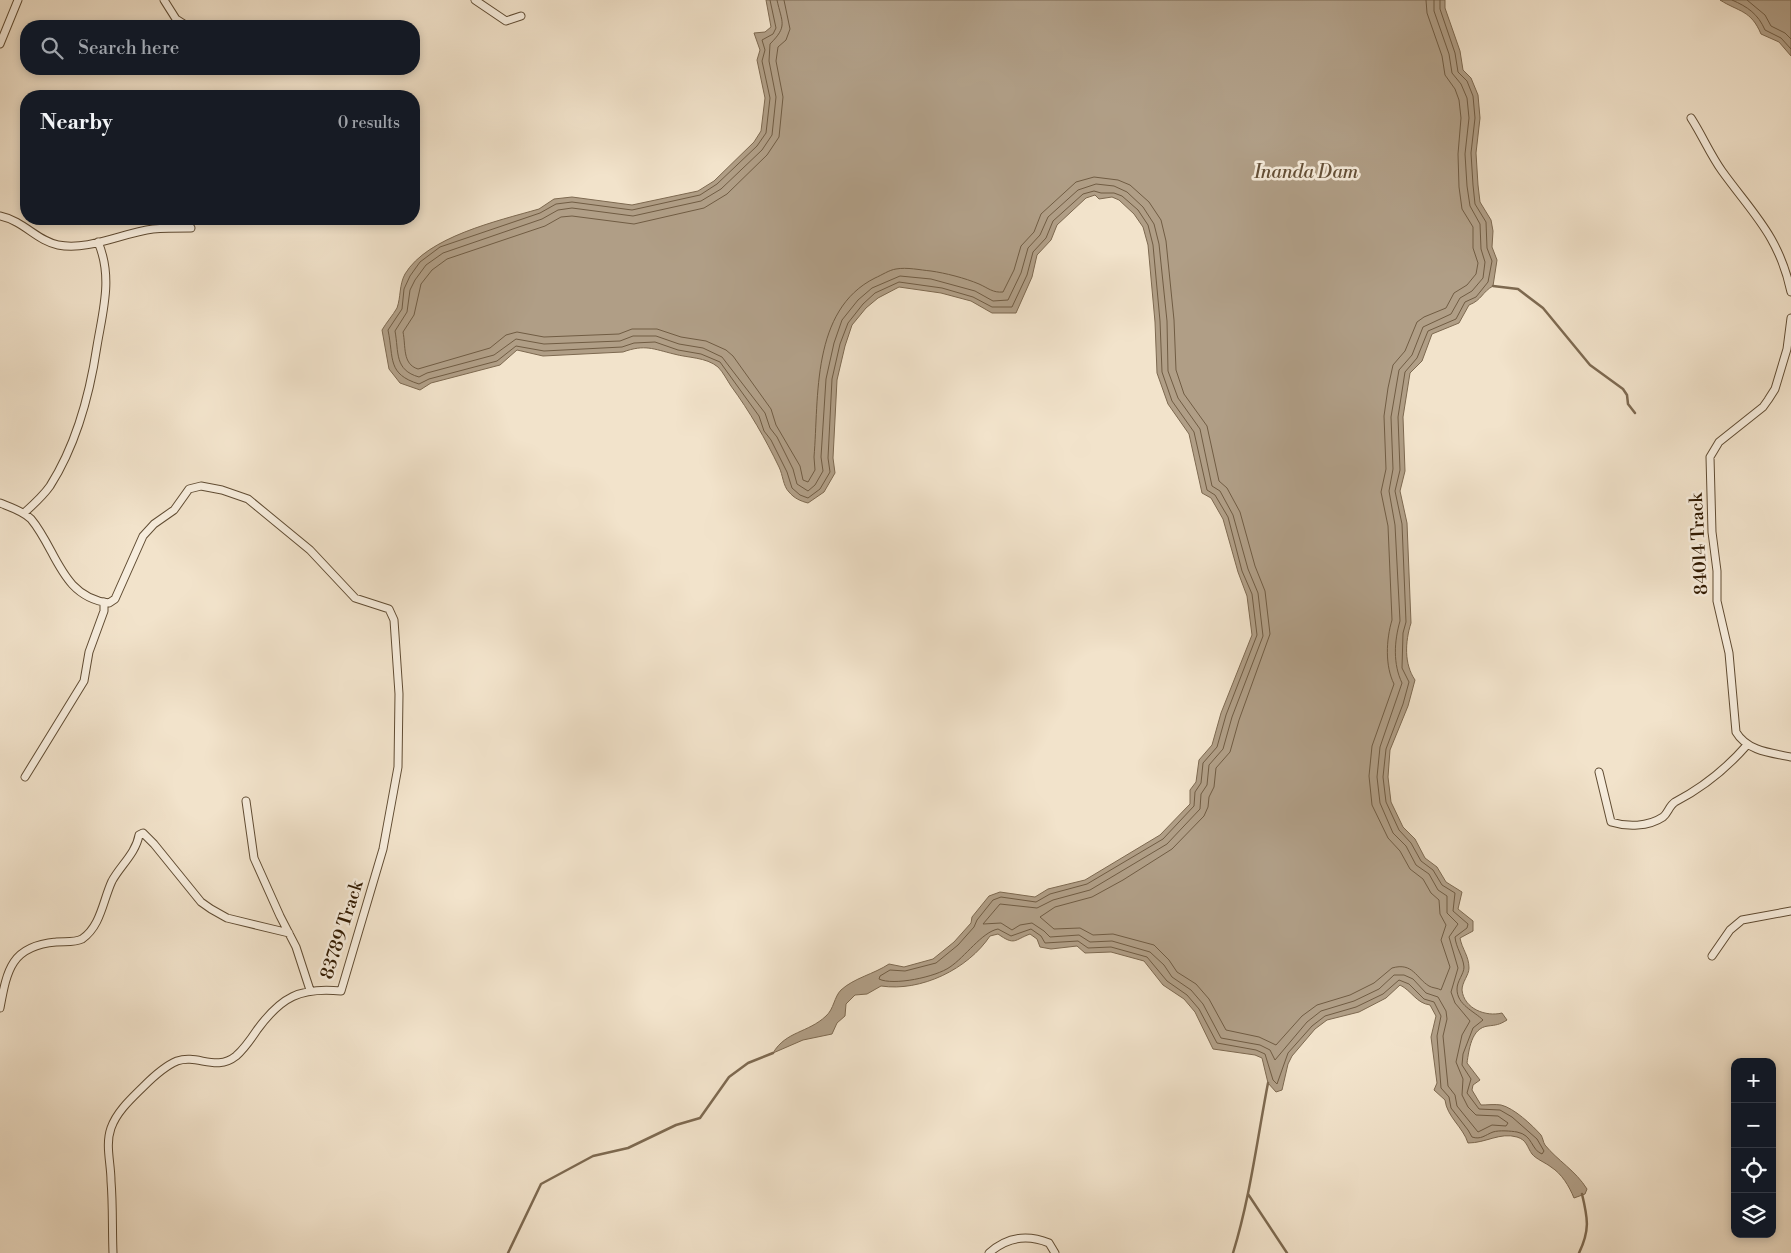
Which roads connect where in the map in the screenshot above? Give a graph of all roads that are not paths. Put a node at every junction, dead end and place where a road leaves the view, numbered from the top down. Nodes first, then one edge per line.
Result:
1 (18, 0) edge
2 (164, 0) edge
3 (475, 0) edge
4 (521, 16) dead end
5 (177, 20) edge
6 (0, 44) edge
7 (1691, 118) dead end
8 (0, 216) edge
9 (20, 222) edge
10 (25, 225) edge
11 (191, 228) dead end
12 (98, 242) junction
13 (1791, 292) edge
14 (1791, 318) edge
15 (0, 503) edge
16 (24, 513) junction
17 (104, 602) junction
18 (1747, 745) junction
19 (1791, 757) edge
20 (1599, 772) dead end
21 (26, 777) dead end
22 (246, 801) dead end
23 (1791, 911) edge
24 (289, 933) junction
25 (1712, 956) dead end
26 (310, 990) junction
27 (0, 1008) edge
28 (112, 1253) edge
29 (989, 1253) edge
30 (1055, 1253) edge

1 - 6 street
2 - 5 street
3 - 4 street
7 - 13 street
8 - 9 street
10 - 12 street
11 - 12 street
12 - 16 street
14 - 18 street, 84014 Track
15 - 16 street
16 - 17 street
17 - 21 street
17 - 26 street, 83789 Track
18 - 19 street
18 - 20 street
22 - 24 street
23 - 25 street
24 - 26 street
24 - 27 street
26 - 28 street, 83789 Track
29 - 30 street

